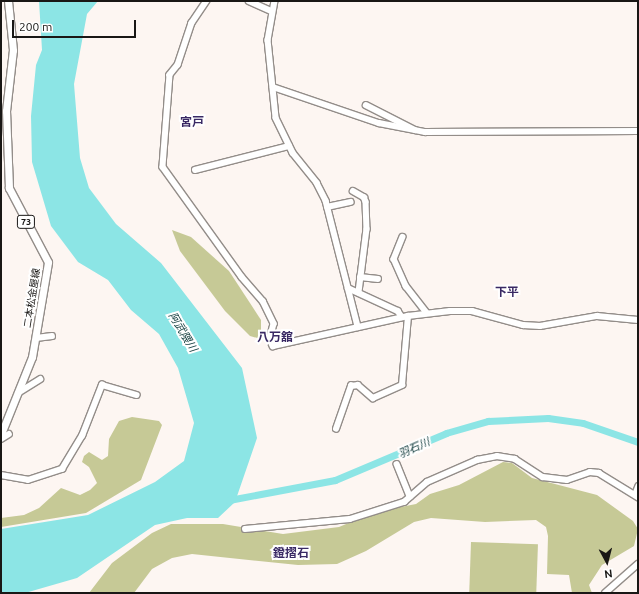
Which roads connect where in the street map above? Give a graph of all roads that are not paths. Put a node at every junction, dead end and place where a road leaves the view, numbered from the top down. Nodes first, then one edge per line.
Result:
1 (8, 1) edge
2 (207, 1) edge
3 (249, 1) edge
4 (275, 1) edge
5 (270, 11) dead end
6 (273, 87) junction
7 (366, 104) dead end
8 (415, 131) junction
9 (638, 131) edge
10 (290, 146) junction
11 (194, 170) dead end
12 (353, 192) dead end
13 (350, 202) dead end
14 (327, 207) junction
15 (403, 237) dead end
16 (360, 277) junction
17 (378, 279) dead end
18 (348, 288) junction
19 (359, 292) junction
20 (427, 313) junction
21 (405, 316) junction
22 (638, 320) edge
23 (358, 327) junction
24 (52, 336) dead end
25 (36, 338) junction
26 (40, 379) dead end
27 (18, 393) junction
28 (138, 395) dead end
29 (336, 429) dead end
30 (1, 434) edge
31 (9, 434) dead end
32 (1, 439) edge
33 (397, 464) dead end
34 (1, 475) edge
35 (638, 488) edge
36 (637, 496) edge
37 (410, 497) junction
38 (245, 529) dead end
39 (638, 564) edge
40 (605, 593) edge

1 - 25 main road, 二本松金屋線 / 73
2 - 23 street
3 - 5 street
4 - 6 street
6 - 8 street
6 - 10 street
7 - 8 street
8 - 9 street
10 - 11 street
10 - 14 street
12 - 16 street
13 - 14 street
14 - 18 street
15 - 20 street
16 - 17 street
16 - 19 street
18 - 19 street
18 - 23 street
19 - 21 street
20 - 21 street
20 - 22 street
21 - 23 street
21 - 29 street
24 - 25 street
25 - 27 main road, 二本松金屋線 / 73
26 - 27 street
27 - 30 main road, 二本松金屋線 / 73
28 - 34 street
31 - 32 street
33 - 37 street
35 - 36 street
36 - 37 street
37 - 38 street
39 - 40 street

